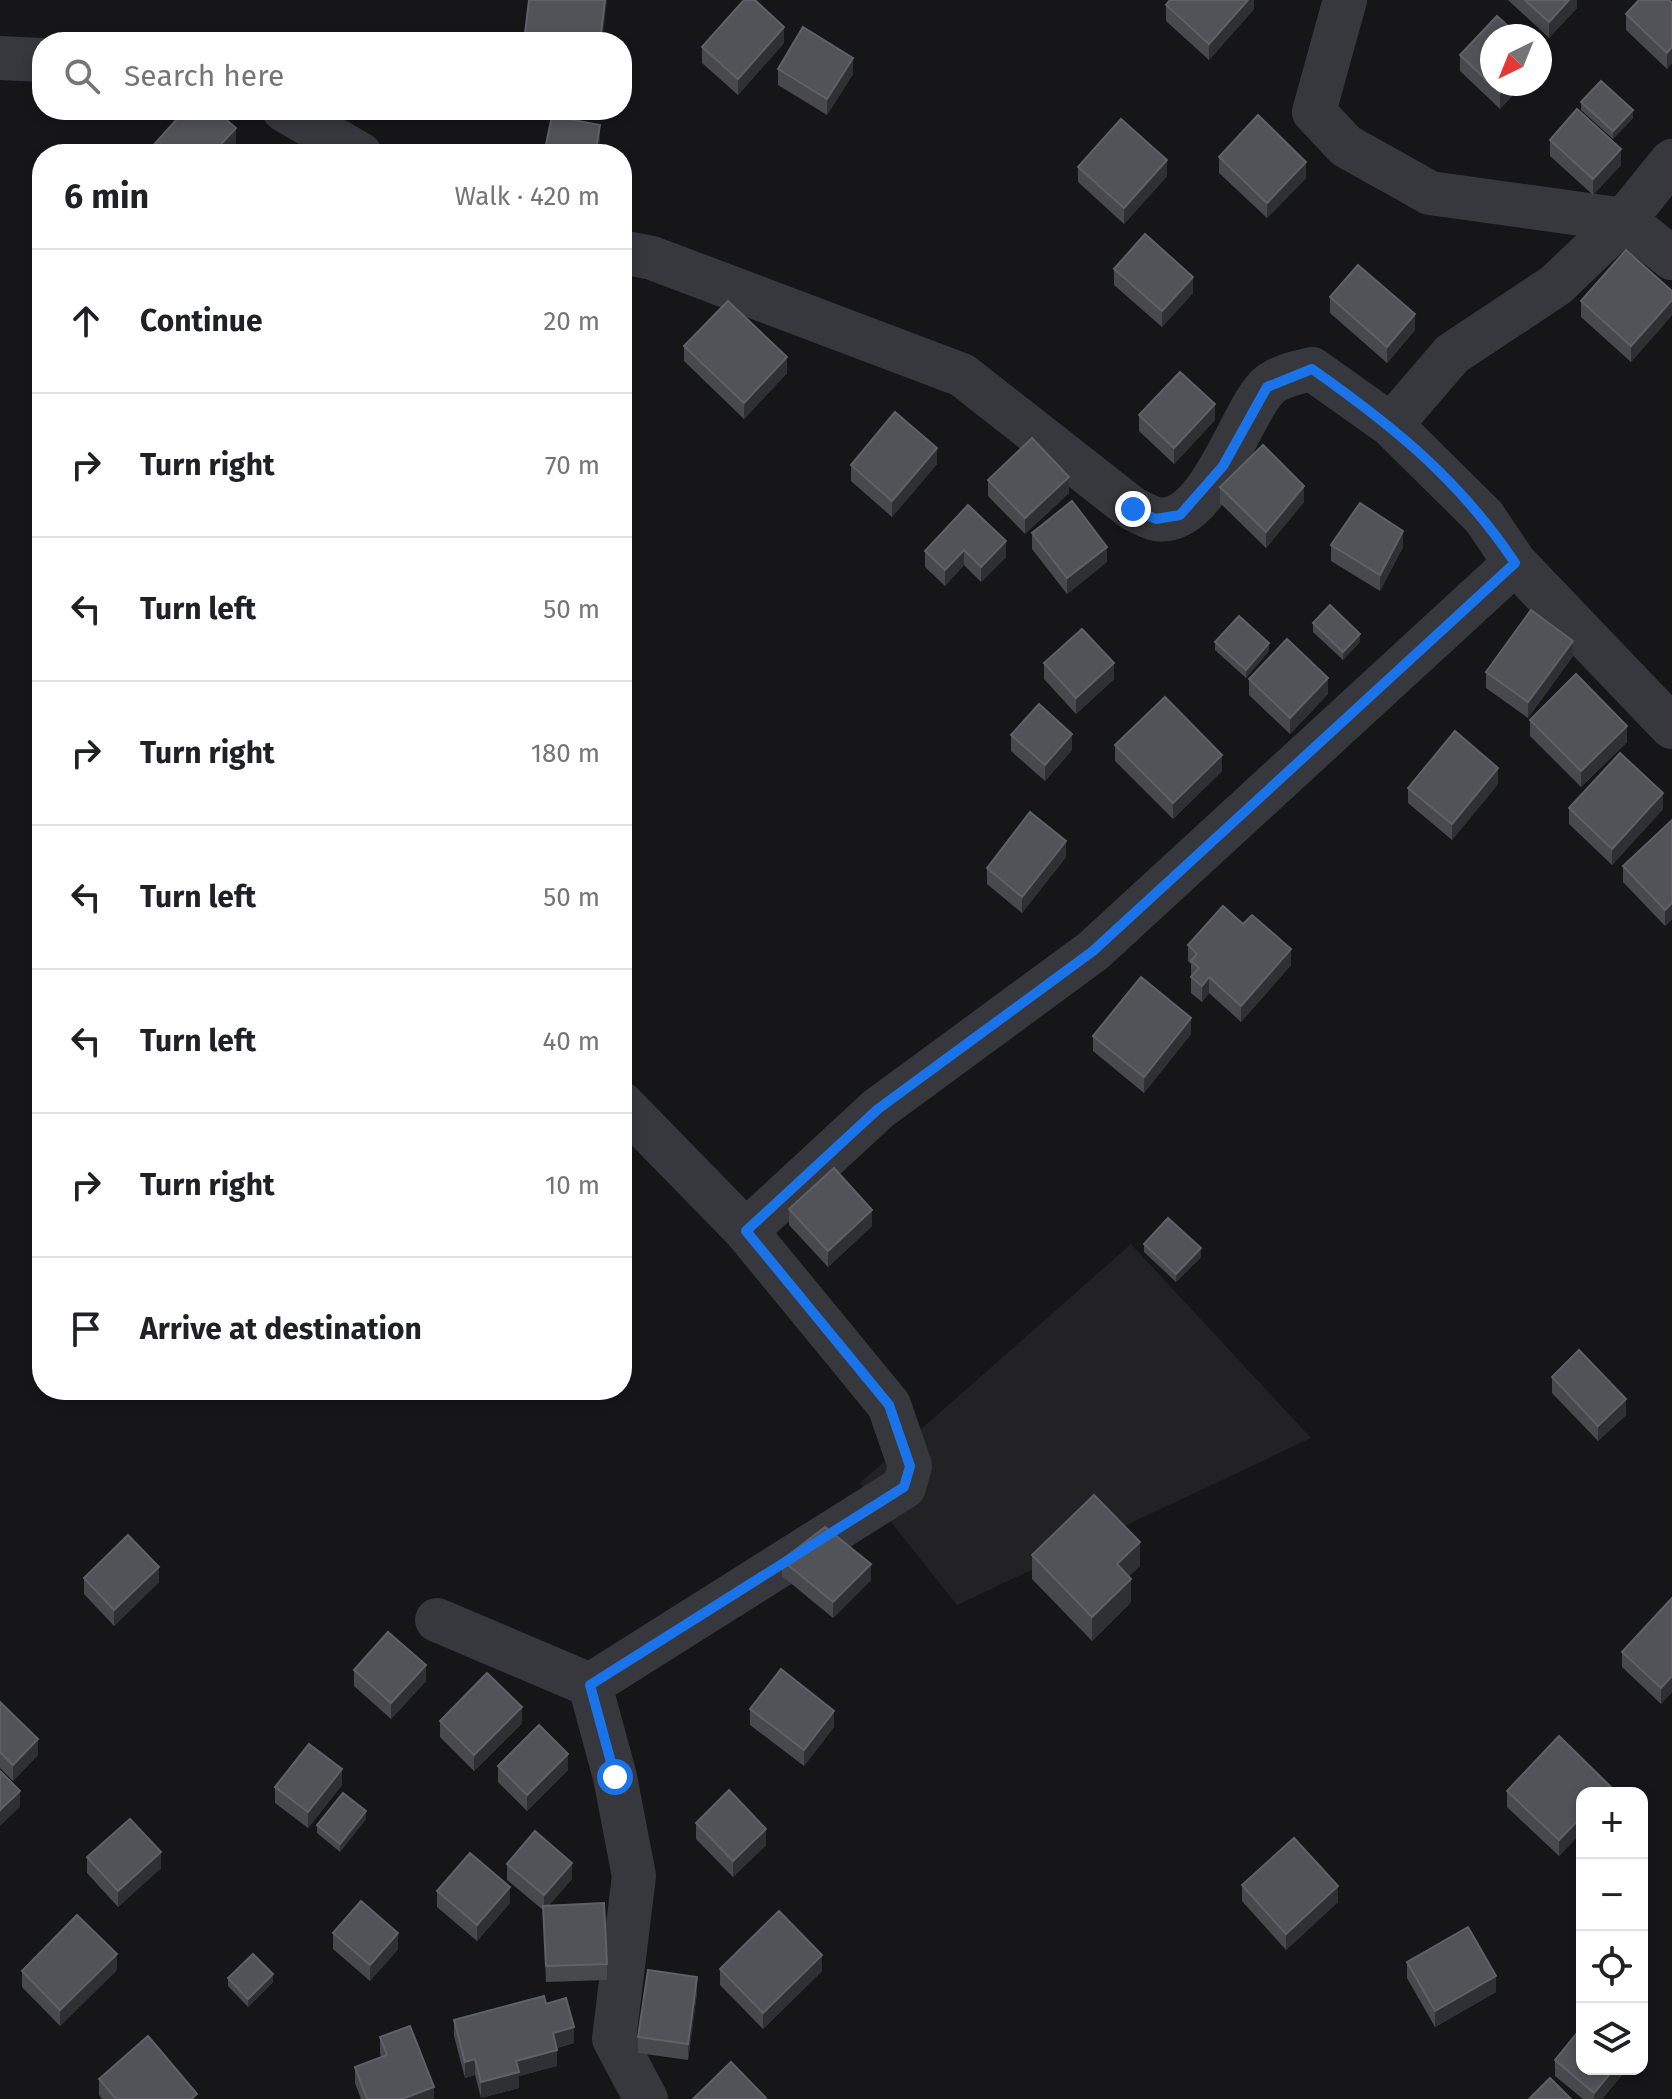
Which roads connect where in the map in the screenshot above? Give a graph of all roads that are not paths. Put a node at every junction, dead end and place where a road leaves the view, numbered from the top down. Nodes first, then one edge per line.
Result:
1 (1345, 0) edge
2 (0, 58) edge
3 (32, 60) edge
4 (301, 120) edge
5 (343, 144) edge
6 (1672, 161) edge
7 (1624, 220) junction
8 (632, 254) edge
9 (1672, 258) edge
10 (1391, 425) junction
11 (1515, 563) junction
12 (1672, 727) edge
13 (632, 1114) edge
14 (746, 1231) junction
15 (437, 1620) dead end
16 (590, 1685) junction
17 (646, 2099) edge

1 - 7 street
2 - 3 street
4 - 5 street
6 - 7 street
7 - 9 street
7 - 10 street
8 - 10 street
10 - 11 street
11 - 12 street
11 - 14 street
13 - 14 street
14 - 16 street
15 - 16 street
16 - 17 street

